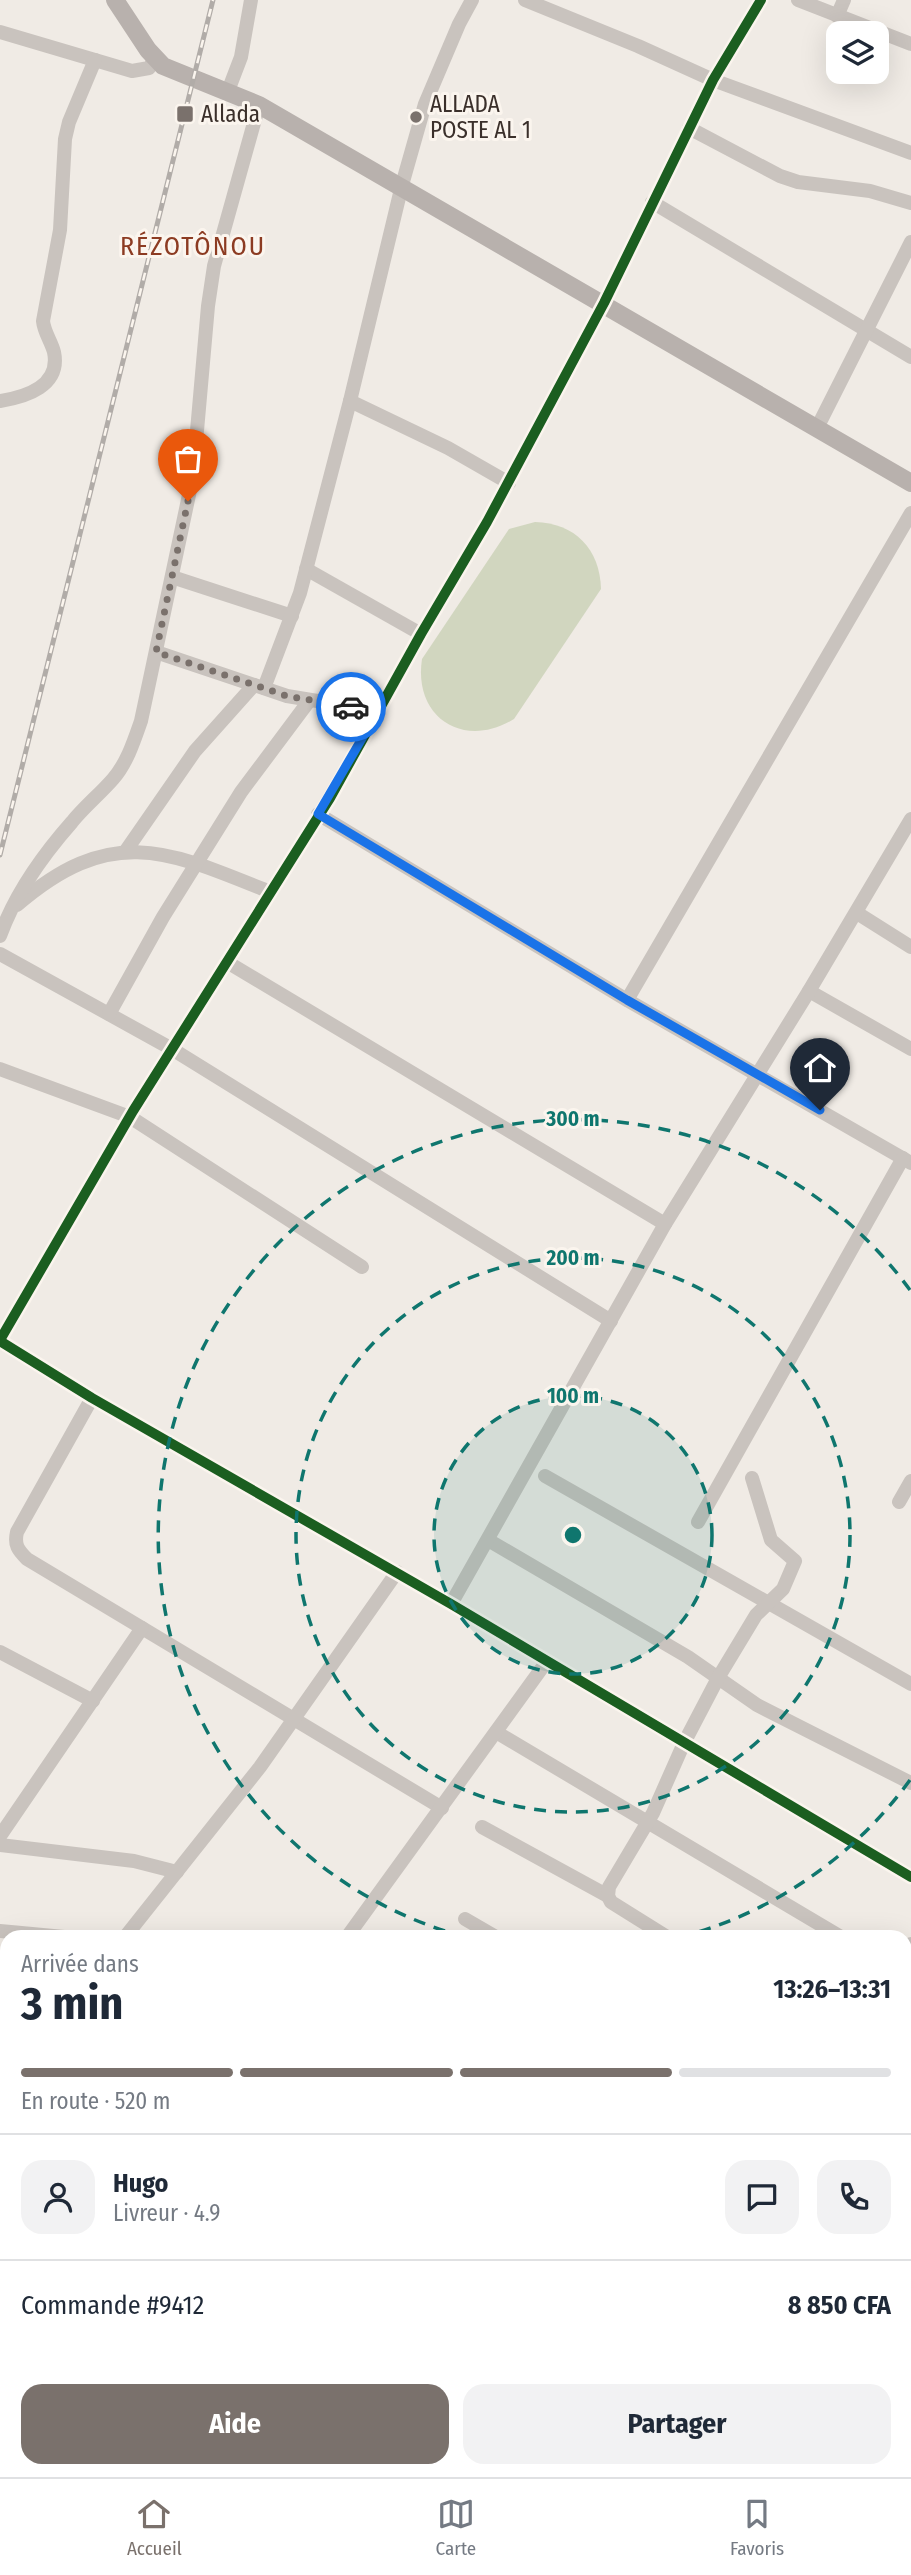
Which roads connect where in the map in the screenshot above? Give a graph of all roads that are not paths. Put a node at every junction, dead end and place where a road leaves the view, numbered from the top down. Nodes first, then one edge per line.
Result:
1 (115, 0) edge
2 (251, 0) edge
3 (472, 0) edge
4 (525, 0) edge
5 (761, 0) edge
6 (798, 0) edge
7 (844, 0) edge
8 (837, 16) junction
9 (0, 32) edge
10 (909, 39) edge
11 (155, 59) junction
12 (95, 60) junction
13 (713, 80) junction
14 (228, 91) junction
15 (259, 105) junction
16 (689, 128) junction
17 (911, 153) edge
18 (402, 185) junction
19 (652, 202) junction
20 (911, 203) edge
21 (911, 242) edge
22 (604, 303) junction
23 (867, 331) junction
24 (911, 357) edge
25 (0, 401) edge
26 (350, 401) junction
27 (817, 428) junction
28 (509, 482) junction
29 (911, 483) edge
30 (911, 513) edge
31 (306, 569) junction
32 (172, 578) junction
33 (292, 616) junction
34 (421, 634) junction
35 (156, 652) junction
36 (259, 687) junction
37 (309, 701) junction
38 (378, 711) junction
39 (318, 814) junction
40 (911, 819) edge
41 (905, 842) edge
42 (125, 852) junction
43 (198, 863) junction
44 (270, 892) junction
45 (9, 912) junction
46 (856, 913) junction
47 (0, 936) edge
48 (911, 947) edge
49 (0, 954) edge
50 (227, 962) junction
51 (809, 991) junction
52 (627, 1000) junction
53 (109, 1014) junction
54 (172, 1049) junction
55 (911, 1049) edge
56 (0, 1069) edge
57 (757, 1074) junction
58 (130, 1117) junction
59 (907, 1160) edge
60 (665, 1224) junction
61 (362, 1267) dead end
62 (611, 1321) junction
63 (0, 1341) edge
64 (92, 1398) junction
65 (545, 1476) dead end
66 (752, 1478) dead end
67 (911, 1481) edge
68 (899, 1502) dead end
69 (698, 1522) dead end
70 (488, 1540) junction
71 (397, 1572) junction
72 (452, 1604) junction
73 (770, 1604) junction
74 (142, 1628) junction
75 (0, 1652) edge
76 (547, 1661) junction
77 (718, 1678) junction
78 (911, 1684) edge
79 (93, 1701) junction
80 (294, 1719) junction
81 (496, 1732) junction
82 (684, 1743) junction
83 (911, 1783) edge
84 (442, 1808) junction
85 (648, 1822) junction
86 (482, 1827) dead end
87 (0, 1836) edge
88 (0, 1845) edge
89 (177, 1872) junction
90 (911, 1877) edge
91 (608, 1896) junction
92 (465, 1919) dead end
93 (131, 1930) edge
94 (352, 1930) edge
95 (484, 1930) edge
96 (656, 1930) edge
97 (829, 1930) edge

1 - 11 main road
2 - 14 street
3 - 18 street
4 - 13 street
5 - 13 street
6 - 8 street
7 - 8 street
8 - 10 street
9 - 12 street
11 - 12 street
11 - 14 main road
12 - 25 street
13 - 16 street
13 - 17 street
14 - 15 main road
15 - 18 main road
15 - 32 street
16 - 19 street
16 - 20 street
18 - 22 main road
18 - 26 street
19 - 22 street
19 - 23 street
21 - 23 street
22 - 27 main road
22 - 28 street
23 - 24 street
23 - 27 street
26 - 28 street
26 - 31 street
27 - 29 main road
28 - 34 street
30 - 52 street
31 - 33 street
31 - 34 street
32 - 33 street
32 - 35 street
33 - 36 street
34 - 38 street
35 - 36 street
35 - 45 street
36 - 37 street
36 - 42 street
37 - 38 street
37 - 43 street
38 - 39 street
39 - 44 street
39 - 52 street
40 - 41 street
41 - 46 street
42 - 43 street
42 - 45 street
43 - 44 street
43 - 53 street
44 - 50 street
45 - 47 street
46 - 48 street
46 - 51 street
49 - 53 street
50 - 54 street
50 - 60 street
51 - 55 street
51 - 57 street
52 - 57 street
53 - 54 street
54 - 58 street
54 - 62 street
56 - 58 street
57 - 59 street
57 - 60 street
58 - 61 street
58 - 63 street
59 - 69 street
60 - 62 street
62 - 70 street
63 - 64 street
64 - 71 street
64 - 74 street
65 - 73 street
66 - 73 street
67 - 68 street
70 - 72 street
70 - 77 street
71 - 72 street
71 - 80 street
72 - 76 street
73 - 77 street
73 - 78 street
74 - 79 street
74 - 80 street
75 - 79 street
76 - 81 street
76 - 82 street
77 - 82 street
77 - 83 street
79 - 87 street
80 - 84 street
80 - 89 street
81 - 84 street
81 - 85 street
82 - 85 street
82 - 90 street
84 - 94 street
85 - 91 street
85 - 97 street
86 - 91 street
88 - 89 street
89 - 93 street
91 - 96 street
92 - 95 street

